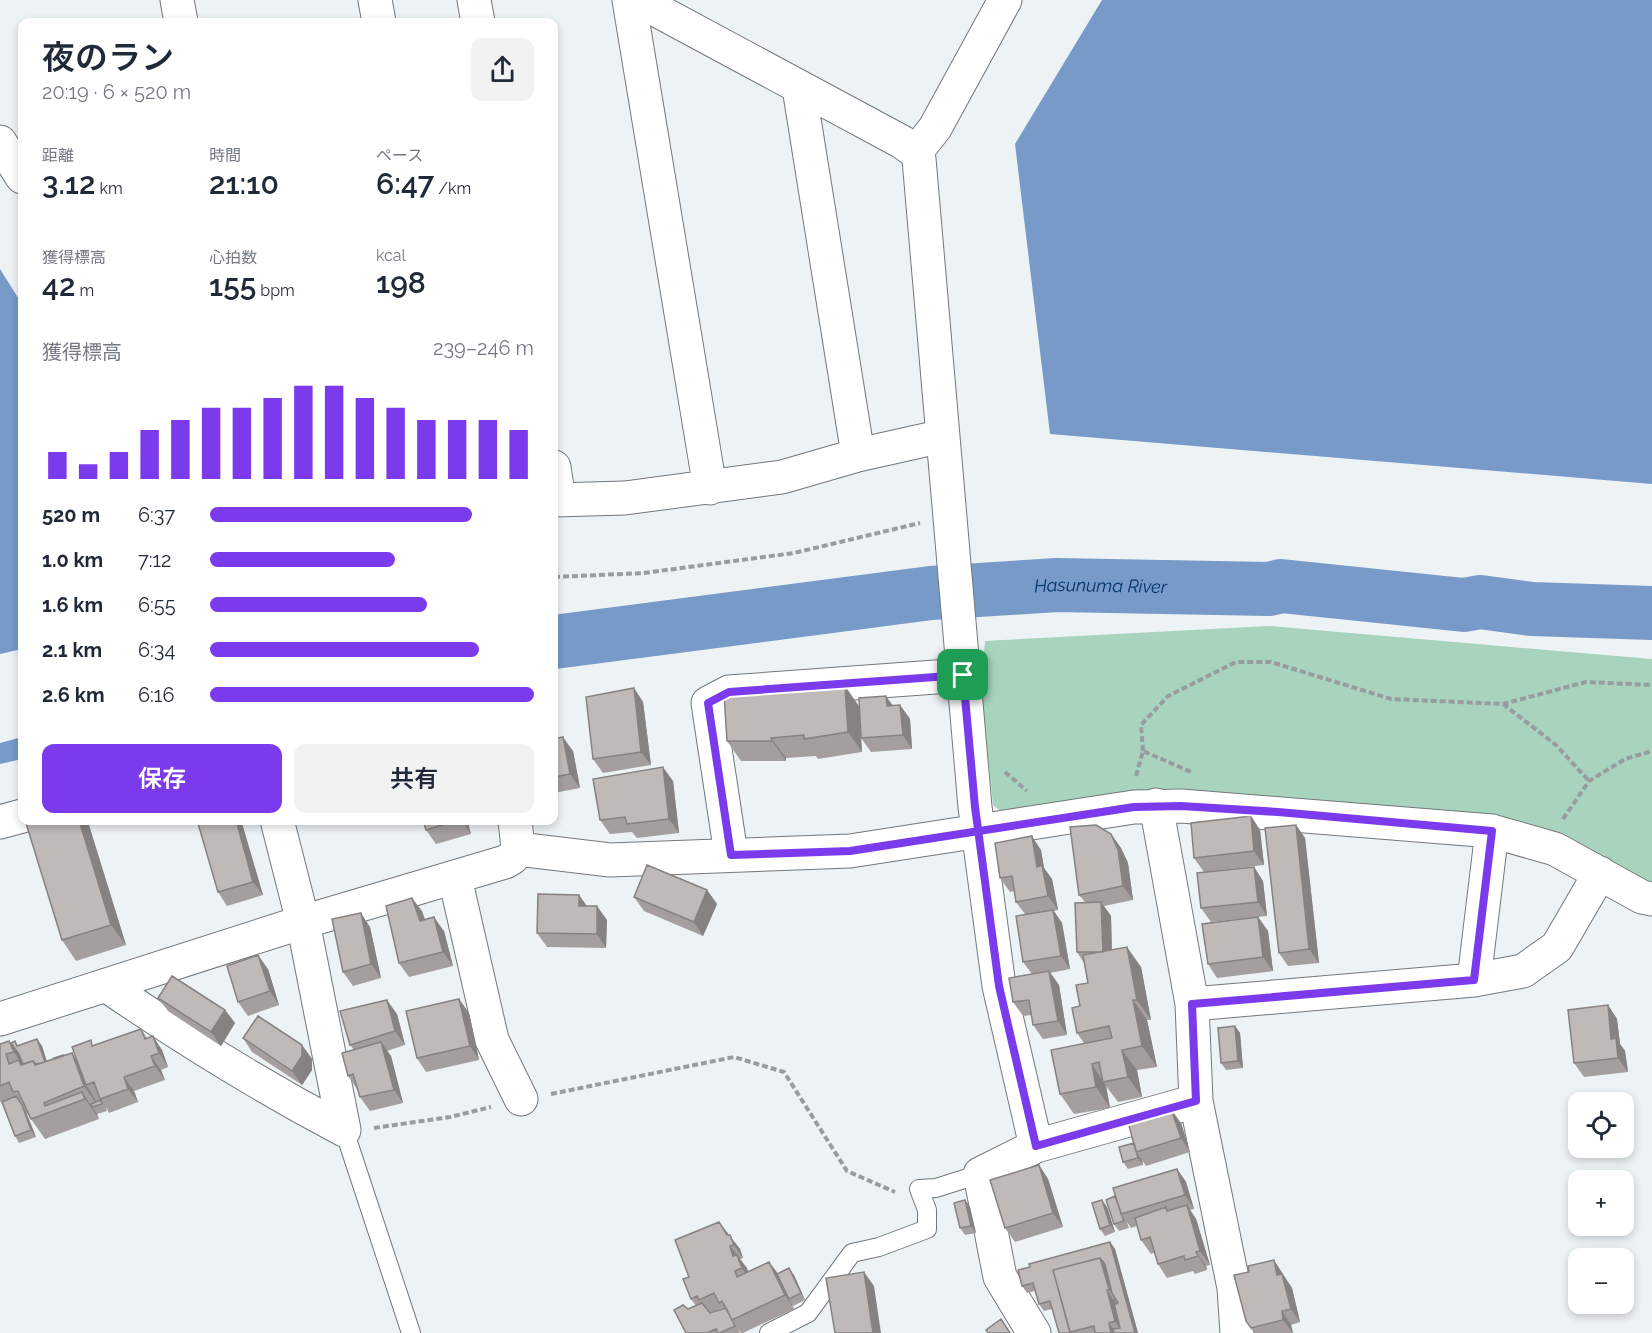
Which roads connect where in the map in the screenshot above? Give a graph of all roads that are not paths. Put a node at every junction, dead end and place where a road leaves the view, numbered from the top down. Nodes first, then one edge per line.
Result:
1 (177, 0) edge
2 (375, 0) edge
3 (474, 0) edge
4 (629, 0) edge
5 (638, 0) edge
6 (1005, 0) edge
7 (180, 18) edge
8 (378, 18) edge
9 (477, 18) edge
10 (799, 88) junction
11 (0, 142) edge
12 (916, 152) junction
13 (18, 171) edge
14 (944, 436) junction
15 (858, 455) junction
16 (710, 488) junction
17 (558, 500) edge
18 (961, 660) junction
19 (1156, 806) junction
20 (18, 817) edge
21 (0, 822) edge
22 (278, 825) edge
23 (978, 831) junction
24 (1492, 831) junction
25 (516, 835) edge
26 (731, 855) junction
27 (1600, 873) junction
28 (455, 878) junction
29 (1652, 899) edge
30 (303, 922) junction
31 (1474, 980) junction
32 (106, 985) junction
33 (1192, 1004) junction
34 (0, 1019) edge
35 (521, 1100) road end
36 (1196, 1101) junction
37 (344, 1130) junction
38 (1036, 1146) junction
39 (980, 1174) junction
40 (411, 1333) edge
41 (769, 1333) edge
42 (1034, 1333) edge
43 (1237, 1333) edge

1 - 7 street
2 - 8 street
3 - 9 street
4 - 16 street
5 - 10 street
6 - 12 street
10 - 12 street
10 - 15 street
11 - 13 street
12 - 14 street
14 - 15 street
14 - 18 street
15 - 16 street
16 - 17 street
18 - 23 street
18 - 26 street
19 - 23 street
19 - 24 street
19 - 33 street
20 - 21 street
22 - 30 street
23 - 26 street
23 - 38 street
24 - 27 street
24 - 31 street
25 - 26 street
25 - 28 street
27 - 29 street
27 - 31 street
28 - 30 street
28 - 35 street
30 - 32 street
30 - 37 street
31 - 33 street
32 - 34 street
32 - 37 street
33 - 36 street
36 - 38 street
36 - 43 street
37 - 40 lane
38 - 39 street
39 - 41 lane
39 - 42 street

